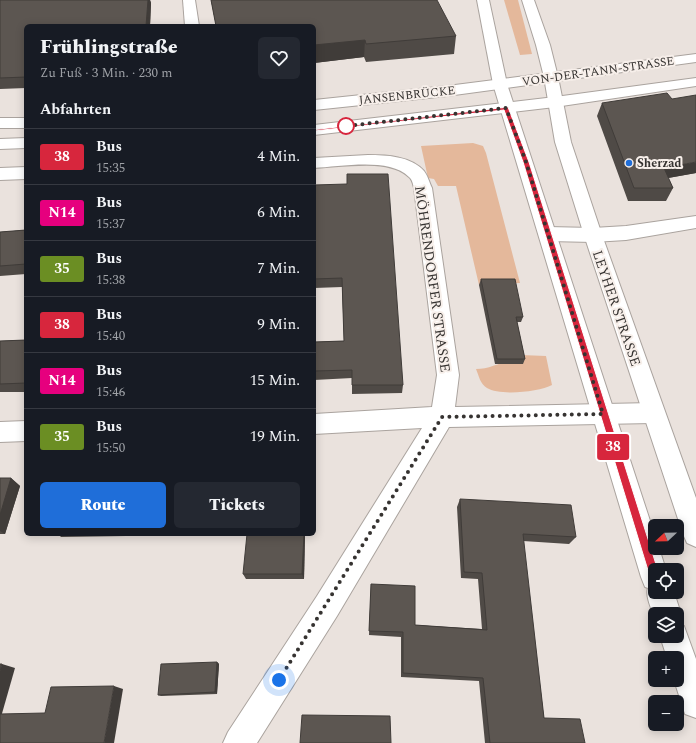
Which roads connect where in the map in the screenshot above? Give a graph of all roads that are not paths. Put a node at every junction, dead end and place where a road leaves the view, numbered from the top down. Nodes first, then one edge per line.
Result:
1 (189, 0) edge
2 (483, 0) edge
3 (528, 0) edge
4 (192, 24) edge
5 (696, 58) edge
6 (551, 78) junction
7 (696, 82) edge
8 (500, 84) junction
9 (555, 102) junction
10 (316, 105) edge
11 (506, 108) junction
12 (0, 123) edge
13 (24, 123) edge
14 (316, 130) edge
15 (24, 143) edge
16 (0, 144) edge
17 (316, 163) edge
18 (24, 173) edge
19 (0, 174) edge
20 (696, 222) edge
21 (548, 234) junction
22 (593, 235) junction
23 (653, 413) junction
24 (603, 414) junction
25 (442, 417) junction
26 (316, 424) edge
27 (24, 431) edge
28 (0, 432) edge
29 (696, 534) edge
30 (651, 563) edge
31 (676, 643) edge
32 (696, 703) edge
33 (239, 743) edge

1 - 4 main road
2 - 8 main road
3 - 6 main road, LEYHER STRASSE
5 - 6 main road, VON-DER-TANN-STRASSE
6 - 8 main road, VON-DER-TANN-STRASSE
6 - 9 main road, LEYHER STRASSE
7 - 9 main road, VON-DER-TANN-STRASSE
8 - 10 main road, JANSENBRÜCKE
8 - 11 main road
9 - 11 main road, VON-DER-TANN-STRASSE
9 - 22 main road, LEYHER STRASSE
11 - 14 main road, JANSENBRÜCKE
11 - 21 main road
12 - 13 main road
15 - 16 main road
17 - 25 main road, MÖHRENDORFER STRASSE
18 - 19 main road
20 - 22 main road
21 - 22 main road
21 - 24 main road
22 - 23 main road, LEYHER STRASSE
23 - 24 main road
23 - 29 main road, LEYHER STRASSE
24 - 25 main road
24 - 30 main road
25 - 26 main road
25 - 33 main road
27 - 28 main road
31 - 32 main road

